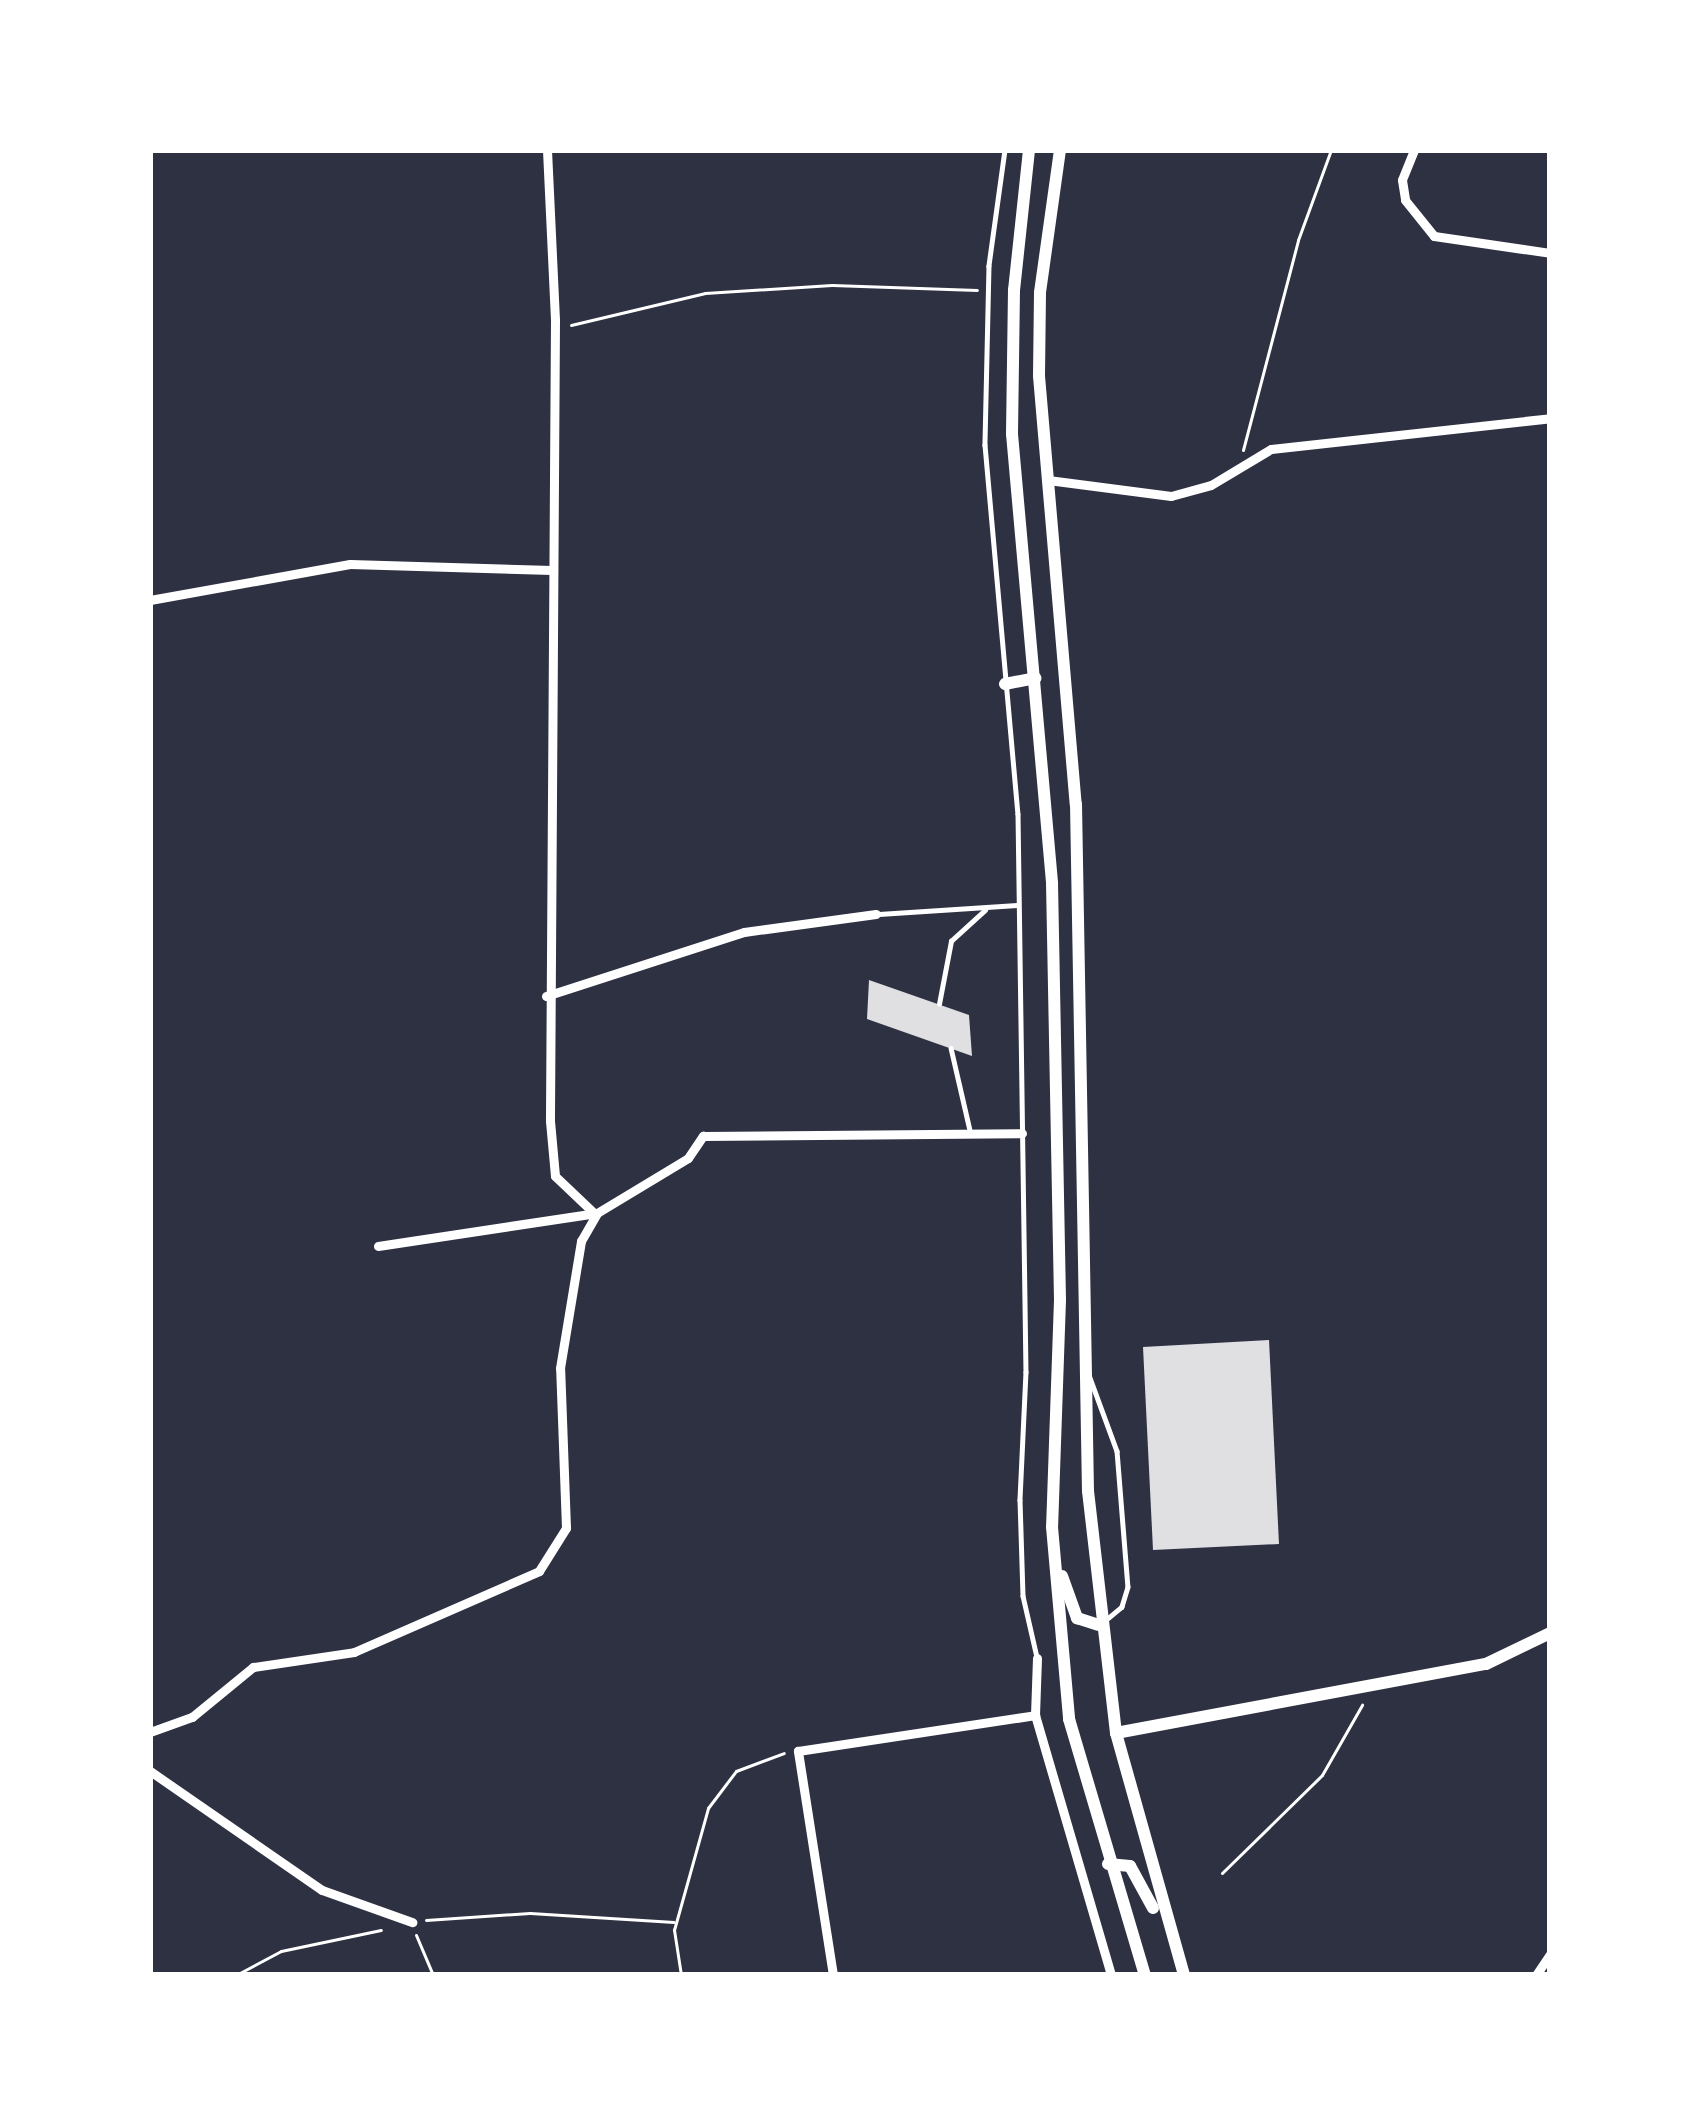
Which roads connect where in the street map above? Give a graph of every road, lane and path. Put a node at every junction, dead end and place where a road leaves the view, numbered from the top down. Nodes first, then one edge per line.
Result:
1 (547, 150) edge
2 (1005, 150) edge
3 (1029, 150) edge
4 (1060, 150) edge
5 (1331, 150) edge
6 (1414, 150) edge
7 (1550, 254) edge
8 (991, 291) junction
9 (555, 330) junction
10 (1550, 418) edge
11 (1240, 463) junction
12 (1048, 480) junction
13 (552, 570) junction
14 (150, 600) edge
15 (1035, 678) junction
16 (1004, 684) junction
17 (1017, 905) junction
18 (985, 910) junction
19 (876, 914) joint
20 (546, 996) junction
21 (938, 1004) dead end
22 (951, 1048) dead end
23 (1022, 1133) junction
24 (971, 1135) junction
25 (596, 1213) junction
26 (378, 1246) dead end
27 (1084, 1367) junction
28 (1052, 1527) junction
29 (1098, 1624) junction
30 (1550, 1633) edge
31 (1037, 1658) joint
32 (1377, 1688) junction
33 (1035, 1715) junction
34 (150, 1732) edge
35 (1116, 1733) junction
36 (798, 1750) junction
37 (150, 1772) edge
38 (1108, 1864) junction
39 (1222, 1873) dead end
40 (412, 1922) junction
41 (675, 1922) junction
42 (1550, 1954) edge
43 (236, 1975) edge
44 (433, 1975) edge
45 (682, 1975) edge
46 (832, 1975) edge
47 (1111, 1975) edge
48 (1145, 1975) edge
49 (1184, 1975) edge
50 (1536, 1975) edge

1 - 9 street
2 - 8 lane
3 - 15 main road
4 - 12 main road
5 - 11 path
6 - 7 street
8 - 9 path
8 - 16 lane
9 - 13 street
10 - 11 street
11 - 12 street
12 - 27 main road
13 - 14 street
13 - 20 street
15 - 16 main road
15 - 28 main road
16 - 17 lane
17 - 18 lane
17 - 23 lane
18 - 19 lane
18 - 21 lane
19 - 20 street
20 - 25 street
22 - 24 lane
23 - 24 street
23 - 31 lane
24 - 25 street
25 - 26 street
25 - 34 street
27 - 29 main road
27 - 29 lane
28 - 29 main road
28 - 38 main road
29 - 35 main road
30 - 32 main road
31 - 33 street
32 - 35 main road
32 - 39 path
33 - 36 street
33 - 47 street
35 - 49 main road
36 - 41 path
36 - 46 street
37 - 40 street
38 - 48 main road
38 - 49 main road
40 - 41 path
40 - 43 path
40 - 44 path
41 - 45 path
42 - 50 street

